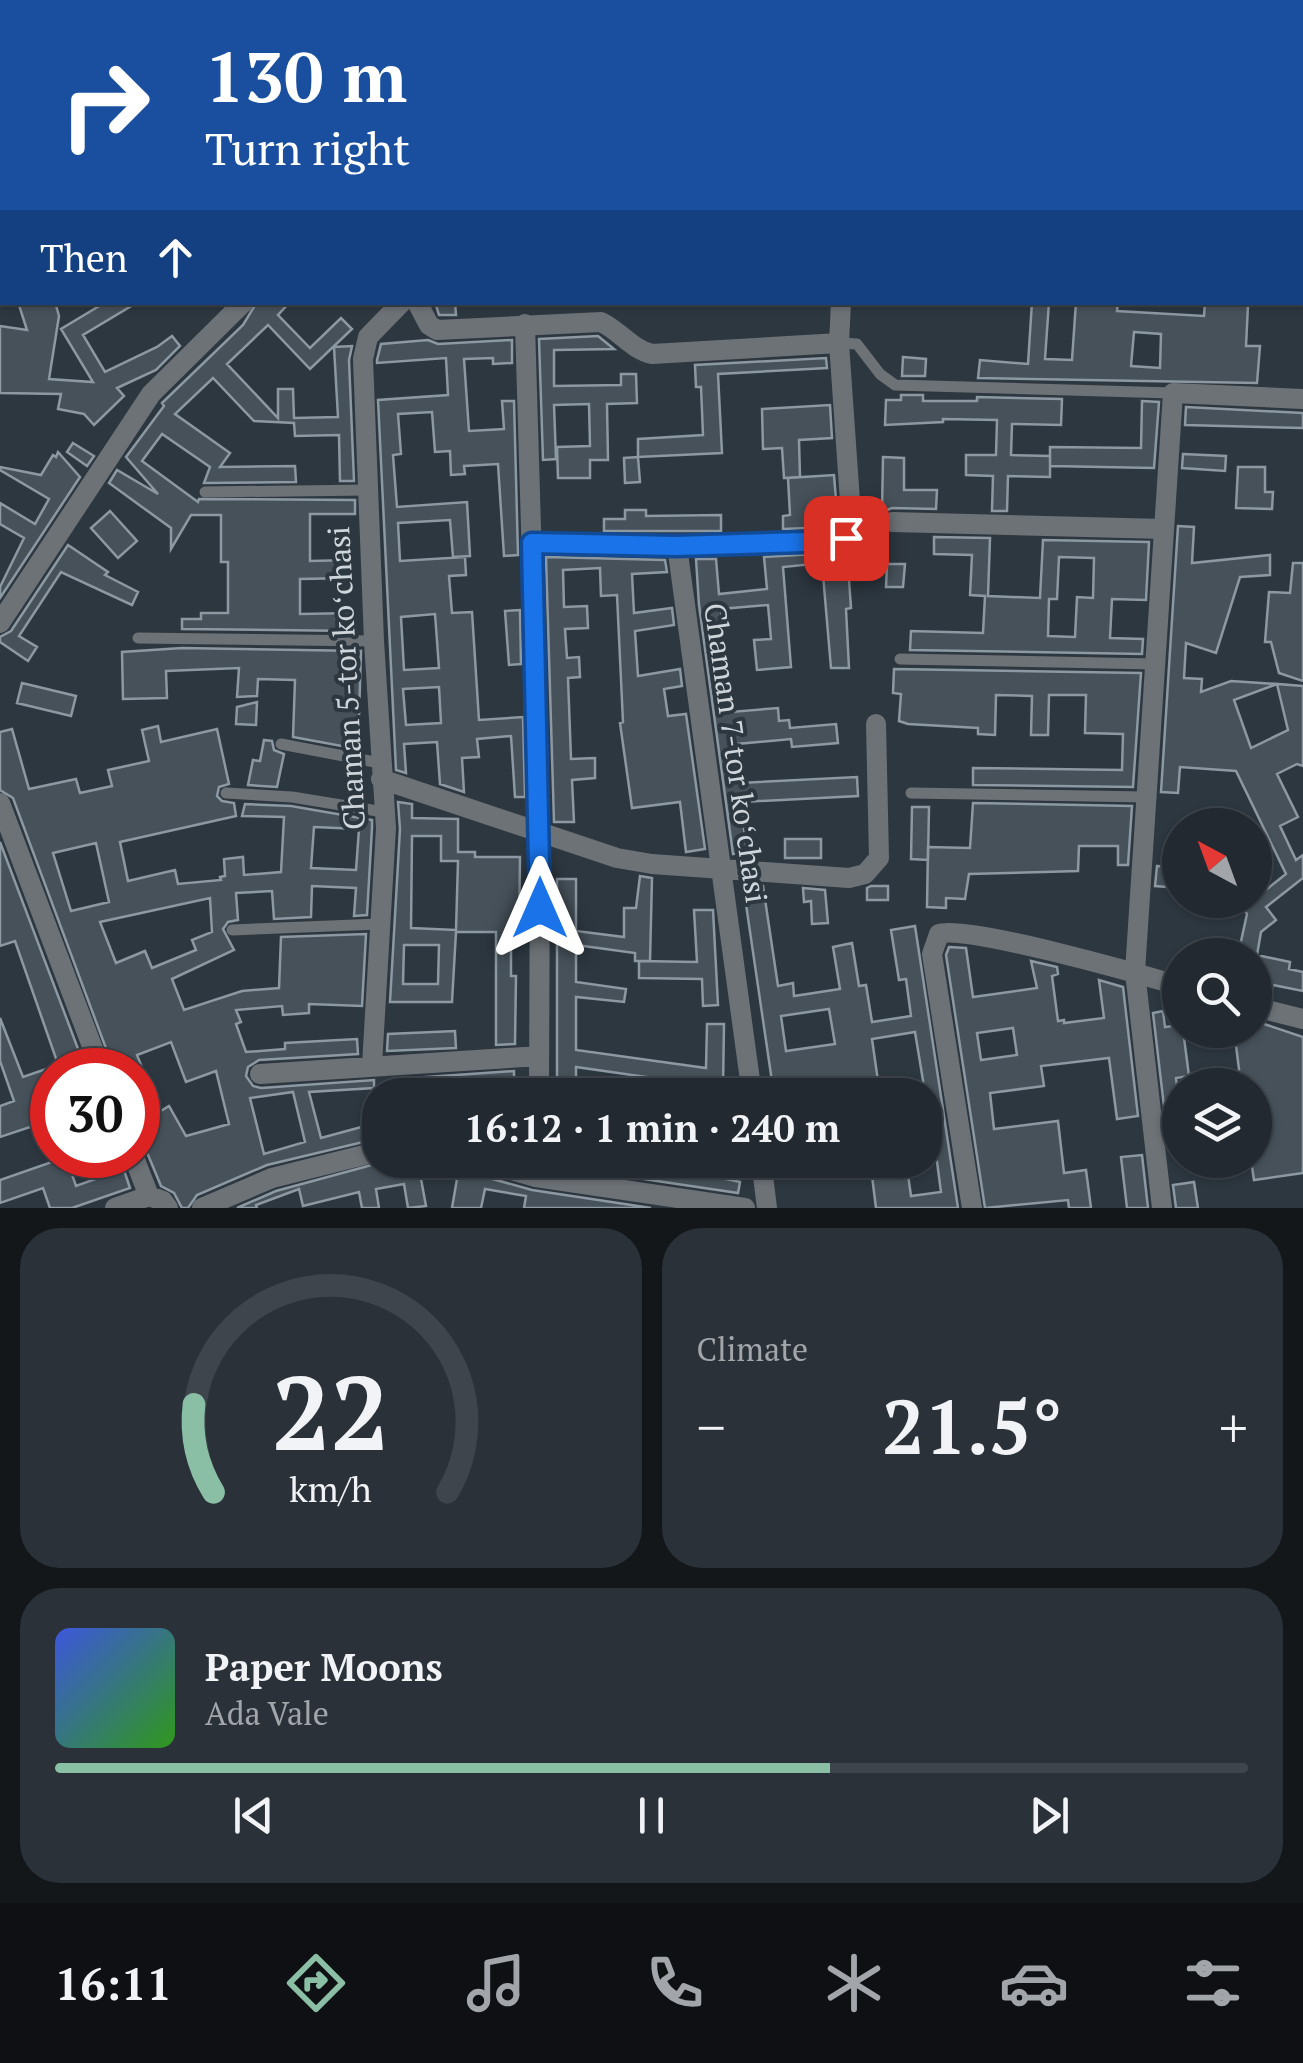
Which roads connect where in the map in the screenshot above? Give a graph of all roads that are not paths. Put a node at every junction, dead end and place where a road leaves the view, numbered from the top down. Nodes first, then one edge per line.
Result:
1 (241, 305) edge
2 (399, 305) edge
3 (418, 305) edge
4 (841, 305) edge
5 (525, 324) junction
6 (839, 344) junction
7 (1173, 392) junction
8 (1303, 398) edge
9 (368, 490) junction
10 (205, 492) dead end
11 (892, 522) dead end
12 (1164, 528) junction
13 (532, 543) junction
14 (676, 546) junction
15 (0, 624) edge
16 (138, 638) dead end
17 (374, 640) junction
18 (900, 659) dead end
19 (1155, 664) junction
20 (876, 724) dead end
21 (281, 744) dead end
22 (380, 771) junction
23 (226, 793) dead end
24 (912, 793) dead end
25 (1146, 797) junction
26 (384, 812) junction
27 (1, 813) edge
28 (540, 834) junction
29 (721, 870) junction
30 (380, 924) junction
31 (232, 930) dead end
32 (1135, 972) junction
33 (1162, 980) edge
34 (1272, 1011) edge
35 (1303, 1019) edge
36 (92, 1048) edge
37 (540, 1056) junction
38 (372, 1066) junction
39 (260, 1074) dead end
40 (539, 1078) edge
41 (750, 1078) edge
42 (362, 1156) edge
43 (142, 1178) edge
44 (585, 1178) edge
45 (763, 1178) edge
46 (149, 1196) junction
47 (115, 1208) edge
48 (168, 1208) edge
49 (202, 1208) edge
50 (746, 1208) edge
51 (767, 1208) edge
52 (972, 1208) edge
53 (1162, 1208) edge

1 - 15 street
2 - 9 street, Chaman 5-tor koʻchasi
3 - 5 street
4 - 6 street
5 - 6 street
5 - 13 street
6 - 7 lane
6 - 14 street
7 - 8 street
7 - 12 street
9 - 10 lane
9 - 17 street, Chaman 5-tor koʻchasi
11 - 12 street
12 - 19 street
13 - 14 street
13 - 28 street
14 - 29 street, Chaman 7-tor koʻchasi
16 - 17 lane
17 - 22 street, Chaman 5-tor koʻchasi
18 - 19 lane
19 - 25 street
20 - 29 street
21 - 22 lane
22 - 26 street, Chaman 5-tor koʻchasi
22 - 28 street
23 - 26 lane
24 - 25 lane
25 - 32 street
26 - 30 street, Chaman 5-tor koʻchasi
27 - 36 street
28 - 29 street
28 - 37 street
29 - 41 street, Chaman 7-tor koʻchasi
30 - 31 lane
30 - 38 street, Chaman 5-tor koʻchasi
32 - 33 street
32 - 52 street
32 - 53 street
34 - 35 street
37 - 38 street
37 - 40 street
38 - 39 street
42 - 49 street
43 - 46 street
44 - 50 street
45 - 51 street
46 - 47 street
46 - 48 street

